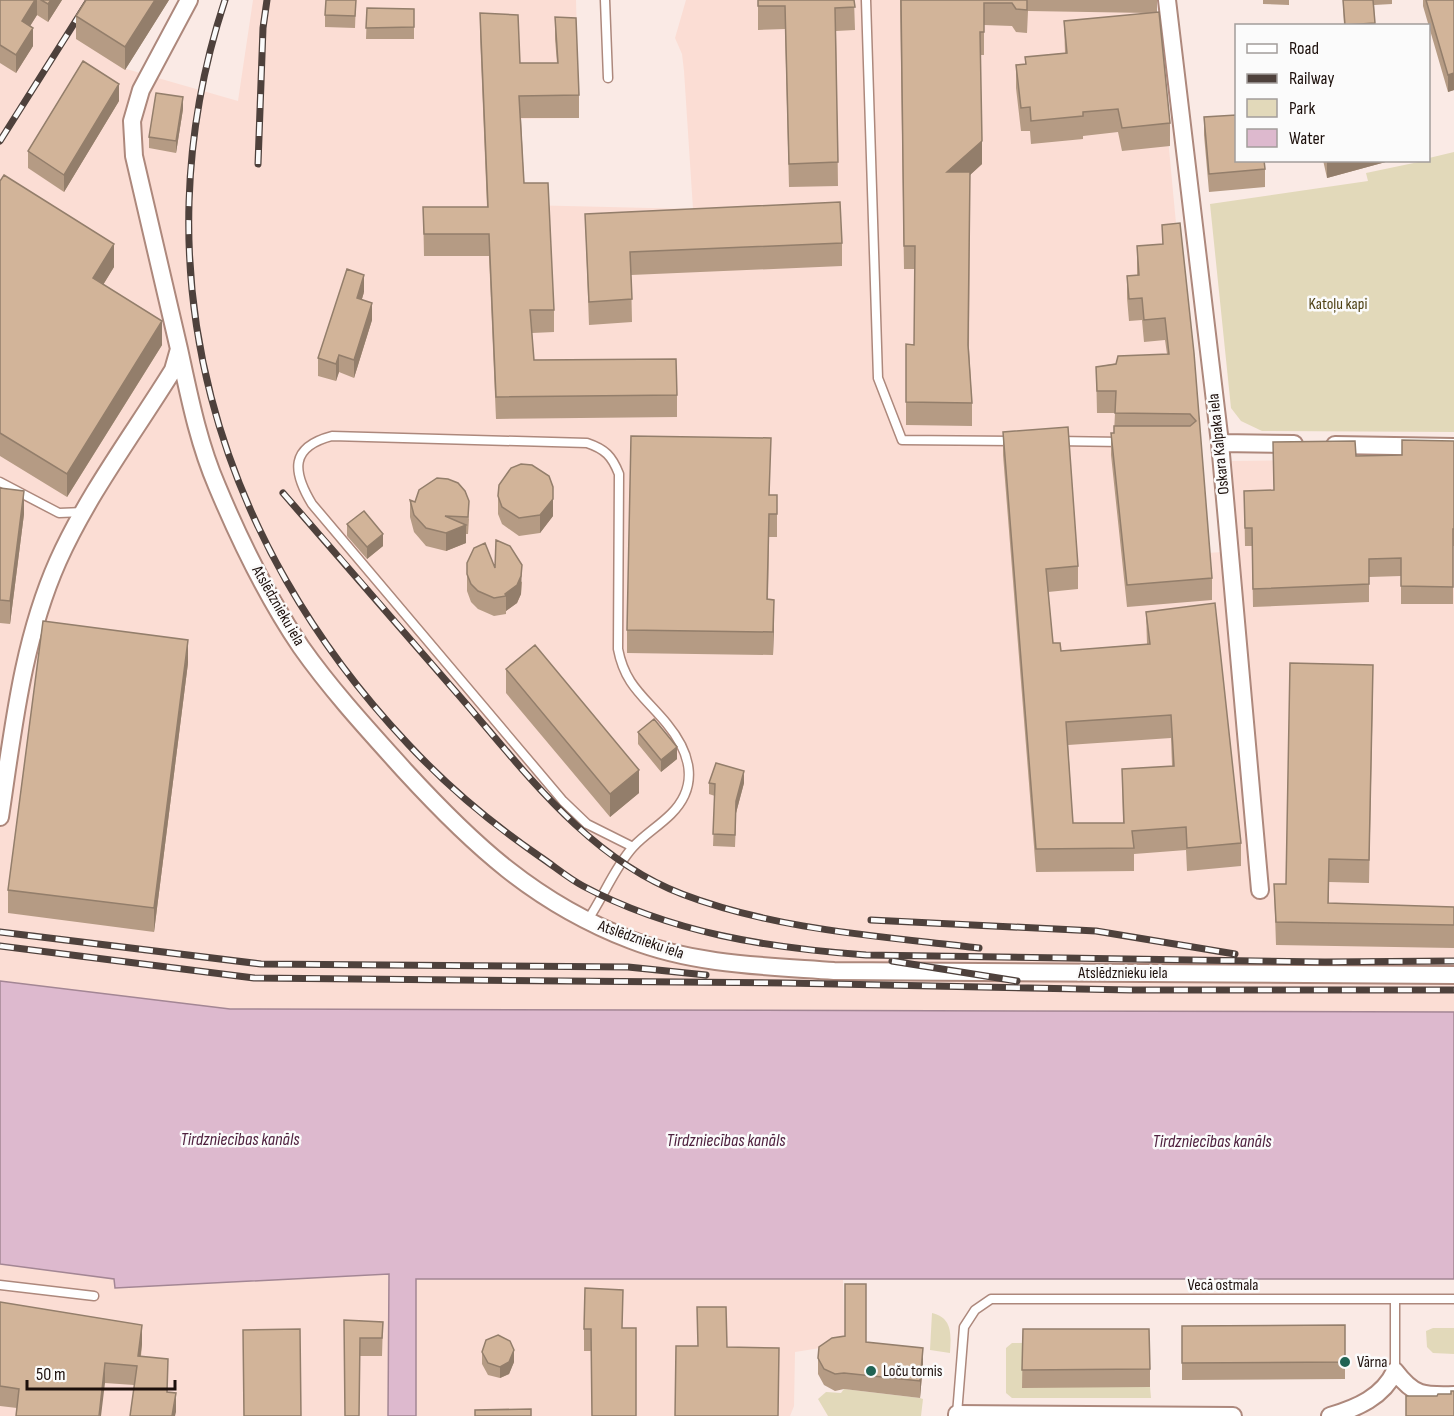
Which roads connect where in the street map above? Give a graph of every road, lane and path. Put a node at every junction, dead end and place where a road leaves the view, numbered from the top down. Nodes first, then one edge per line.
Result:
1 (189, 0) edge
2 (605, 0) edge
3 (866, 0) edge
4 (1167, 0) edge
5 (608, 78) dead end
6 (178, 349) junction
7 (1029, 441) edge
8 (1052, 441) edge
9 (1132, 442) edge
10 (1220, 443) junction
11 (1454, 447) edge
12 (0, 482) edge
13 (84, 512) junction
14 (0, 817) edge
15 (633, 847) junction
16 (1260, 890) dead end
17 (587, 921) junction
18 (1454, 975) edge
19 (0, 1285) edge
20 (94, 1296) dead end
21 (1454, 1299) edge
22 (1395, 1300) junction
23 (1395, 1371) junction
24 (1454, 1395) edge
25 (957, 1415) edge
26 (1233, 1416) edge
27 (1330, 1416) edge

1 - 6 street, Atslēdznieku iela
2 - 5 lane
3 - 7 lane
4 - 10 street, Oskara Kalpaka iela
6 - 13 street
6 - 17 street, Atslēdznieku iela
8 - 9 lane
10 - 11 street
10 - 16 street, Oskara Kalpaka iela
12 - 13 lane
13 - 14 street
15 - 15 lane
15 - 17 lane
17 - 18 street, Atslēdznieku iela
19 - 20 lane
21 - 22 lane, Vecā ostmala
22 - 23 lane
22 - 25 lane, Vecā ostmala
23 - 24 street
23 - 27 street
25 - 26 street

